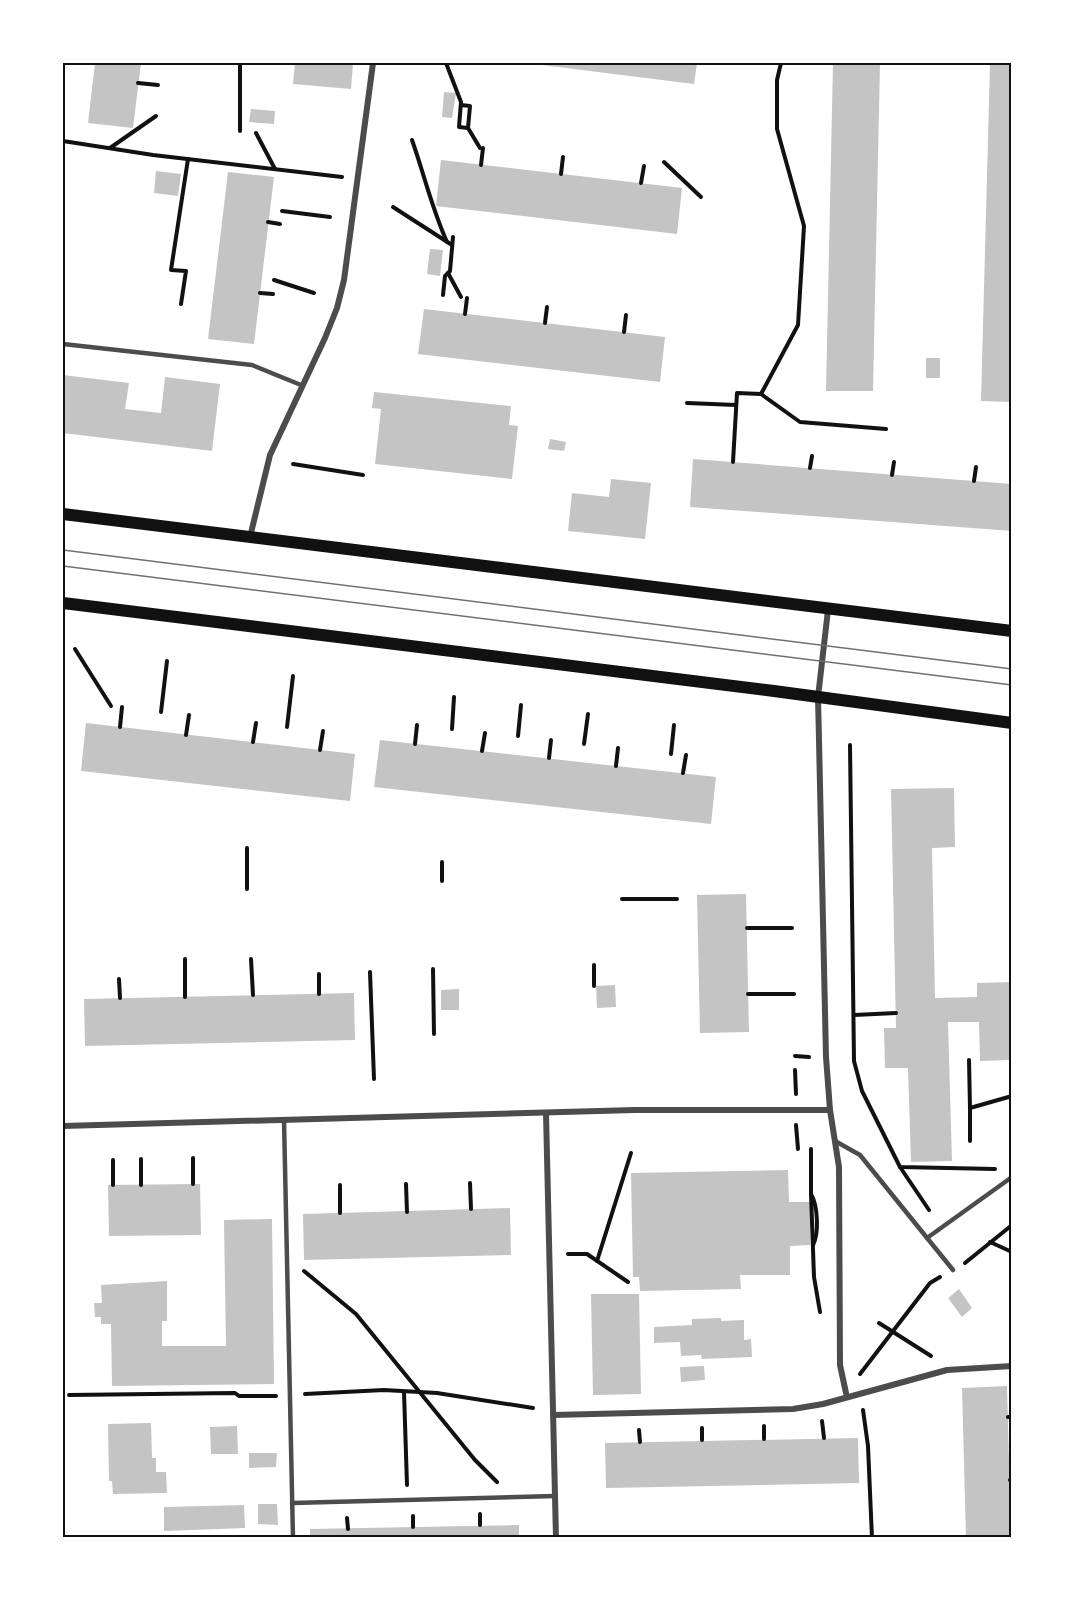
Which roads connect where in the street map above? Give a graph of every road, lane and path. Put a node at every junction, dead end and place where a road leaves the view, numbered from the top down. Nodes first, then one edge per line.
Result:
1 (240, 63) edge
2 (373, 63) edge
3 (446, 63) edge
4 (781, 63) edge
5 (138, 83) dead end
6 (158, 85) dead end
7 (460, 105) junction
8 (156, 116) dead end
9 (468, 128) junction
10 (240, 131) dead end
11 (256, 133) dead end
12 (412, 140) dead end
13 (63, 141) edge
14 (110, 148) junction
15 (563, 157) dead end
16 (188, 159) junction
17 (664, 162) dead end
18 (481, 165) dead end
19 (644, 166) dead end
20 (275, 170) junction
21 (561, 174) dead end
22 (358, 178) junction
23 (642, 183) dead end
24 (701, 197) dead end
25 (393, 207) dead end
26 (282, 211) dead end
27 (330, 217) dead end
28 (268, 222) dead end
29 (280, 224) dead end
30 (453, 237) dead end
31 (447, 242) junction
32 (453, 245) junction
33 (448, 273) junction
34 (274, 280) dead end
35 (260, 293) dead end
36 (314, 293) dead end
37 (273, 294) dead end
38 (443, 295) dead end
39 (182, 304) dead end
40 (547, 307) dead end
41 (465, 314) dead end
42 (626, 315) dead end
43 (545, 323) dead end
44 (624, 332) dead end
45 (63, 344) edge
46 (301, 385) junction
47 (761, 394) junction
48 (687, 403) dead end
49 (736, 405) junction
50 (886, 429) dead end
51 (812, 456) dead end
52 (733, 462) dead end
53 (894, 462) dead end
54 (293, 464) dead end
55 (976, 467) dead end
56 (810, 468) dead end
57 (363, 475) dead end
58 (892, 475) dead end
59 (974, 481) dead end
60 (63, 514) edge
61 (250, 537) junction
62 (63, 603) edge
63 (828, 610) junction
64 (1012, 632) edge
65 (75, 649) dead end
66 (167, 660) dead end
67 (293, 676) dead end
68 (454, 697) dead end
69 (818, 697) junction
70 (521, 705) dead end
71 (111, 706) dead end
72 (122, 707) dead end
73 (161, 712) dead end
74 (588, 714) dead end
75 (189, 715) dead end
76 (256, 723) dead end
77 (1012, 723) edge
78 (417, 725) dead end
79 (675, 725) dead end
80 (120, 727) dead end
81 (286, 727) dead end
82 (452, 729) dead end
83 (323, 731) dead end
84 (485, 733) dead end
85 (186, 735) dead end
86 (518, 736) dead end
87 (551, 740) dead end
88 (253, 742) dead end
89 (415, 744) dead end
90 (584, 744) dead end
91 (850, 745) dead end
92 (618, 748) dead end
93 (320, 750) dead end
94 (482, 751) dead end
95 (671, 754) dead end
96 (686, 755) dead end
97 (549, 758) dead end
98 (616, 765) dead end
99 (683, 773) dead end
100 (247, 848) dead end
101 (442, 862) dead end
102 (442, 881) dead end
103 (247, 889) dead end
104 (622, 899) dead end
105 (677, 899) dead end
106 (747, 928) dead end
107 (792, 928) dead end
108 (185, 959) dead end
109 (251, 959) dead end
110 (594, 965) dead end
111 (433, 969) dead end
112 (370, 972) dead end
113 (319, 974) dead end
114 (119, 979) dead end
115 (594, 986) dead end
116 (319, 993) dead end
117 (748, 994) dead end
118 (794, 994) dead end
119 (253, 995) dead end
120 (185, 997) dead end
121 (120, 998) dead end
122 (896, 1013) dead end
123 (854, 1015) junction
124 (434, 1034) dead end
125 (969, 1060) dead end
126 (374, 1079) dead end
127 (1012, 1096) edge
128 (970, 1108) junction
129 (830, 1110) junction
130 (546, 1113) junction
131 (284, 1120) junction
132 (63, 1126) edge
133 (834, 1140) junction
134 (970, 1141) dead end
135 (811, 1149) dead end
136 (631, 1153) dead end
137 (193, 1158) dead end
138 (141, 1159) dead end
139 (113, 1160) dead end
140 (1011, 1177) edge
141 (470, 1183) dead end
142 (193, 1184) dead end
143 (406, 1184) dead end
144 (112, 1185) dead end
145 (141, 1185) dead end
146 (340, 1185) dead end
147 (471, 1209) dead end
148 (407, 1212) dead end
149 (340, 1213) dead end
150 (1012, 1225) edge
151 (927, 1239) junction
152 (990, 1242) junction
153 (1012, 1252) edge
154 (568, 1254) dead end
155 (597, 1261) junction
156 (287, 1263) junction
157 (953, 1270) junction
158 (814, 1277) dead end
159 (628, 1282) dead end
160 (879, 1323) dead end
161 (892, 1329) junction
162 (1012, 1365) edge
163 (947, 1370) junction
164 (843, 1381) junction
165 (404, 1392) junction
166 (418, 1392) junction
167 (846, 1393) dead end
168 (69, 1395) dead end
169 (290, 1396) junction
170 (533, 1408) dead end
171 (863, 1410) dead end
172 (553, 1415) junction
173 (764, 1422) dead end
174 (702, 1425) dead end
175 (639, 1426) dead end
176 (764, 1439) dead end
177 (702, 1440) dead end
178 (640, 1442) dead end
179 (555, 1496) junction
180 (513, 1498) junction
181 (407, 1500) junction
182 (292, 1503) junction
183 (293, 1538) edge
184 (555, 1538) edge
185 (872, 1538) edge

1 - 10 path
2 - 22 street
3 - 7 path
4 - 47 path
5 - 6 path
7 - 9 path
7 - 9 path
8 - 14 path
9 - 18 path
11 - 20 path
12 - 31 path
13 - 14 path
14 - 16 path
15 - 21 path
16 - 20 path
16 - 39 path
17 - 24 path
19 - 23 path
20 - 22 path
22 - 46 street
25 - 31 path
26 - 27 path
28 - 29 path
30 - 32 path
31 - 32 path
32 - 33 path
33 - 38 path
33 - 41 path
34 - 36 path
35 - 37 path
40 - 43 path
42 - 44 path
45 - 46 lane
46 - 61 street
47 - 49 path
47 - 50 path
48 - 49 path
49 - 52 path
51 - 56 path
53 - 58 path
54 - 57 path
55 - 59 path
60 - 61 main road
61 - 63 main road
62 - 69 main road
63 - 64 main road
63 - 69 street
65 - 71 path
66 - 73 path
67 - 81 path
68 - 82 path
69 - 77 main road
69 - 129 street
70 - 86 path
72 - 80 path
74 - 90 path
75 - 85 path
76 - 88 path
78 - 89 path
79 - 95 path
83 - 93 path
84 - 94 path
87 - 97 path
91 - 123 path
92 - 98 path
96 - 99 path
100 - 103 path
101 - 102 path
104 - 105 path
106 - 107 path
108 - 120 path
109 - 119 path
110 - 115 path
111 - 124 path
112 - 126 path
113 - 116 path
114 - 121 path
117 - 118 path
122 - 123 path
123 - 140 path
125 - 128 path
127 - 128 path
128 - 134 path
129 - 130 street
129 - 133 street
130 - 131 street
130 - 172 street
131 - 132 street
131 - 156 lane
133 - 151 lane
133 - 164 street
135 - 158 path
136 - 155 path
137 - 142 path
138 - 145 path
139 - 144 path
140 - 151 lane
141 - 147 path
143 - 148 path
146 - 149 path
150 - 152 path
151 - 157 lane
152 - 153 path
152 - 157 path
154 - 155 path
155 - 159 path
156 - 166 path
156 - 169 lane
157 - 161 path
160 - 161 path
161 - 163 path
161 - 164 path
162 - 163 street
163 - 172 street
164 - 167 street
165 - 166 path
165 - 169 path
165 - 181 path
166 - 170 path
166 - 180 path
168 - 169 path
169 - 182 lane
171 - 185 path
172 - 179 street
173 - 176 path
174 - 177 path
175 - 178 path
179 - 180 lane
179 - 184 street
180 - 181 lane
181 - 182 lane
182 - 183 lane

